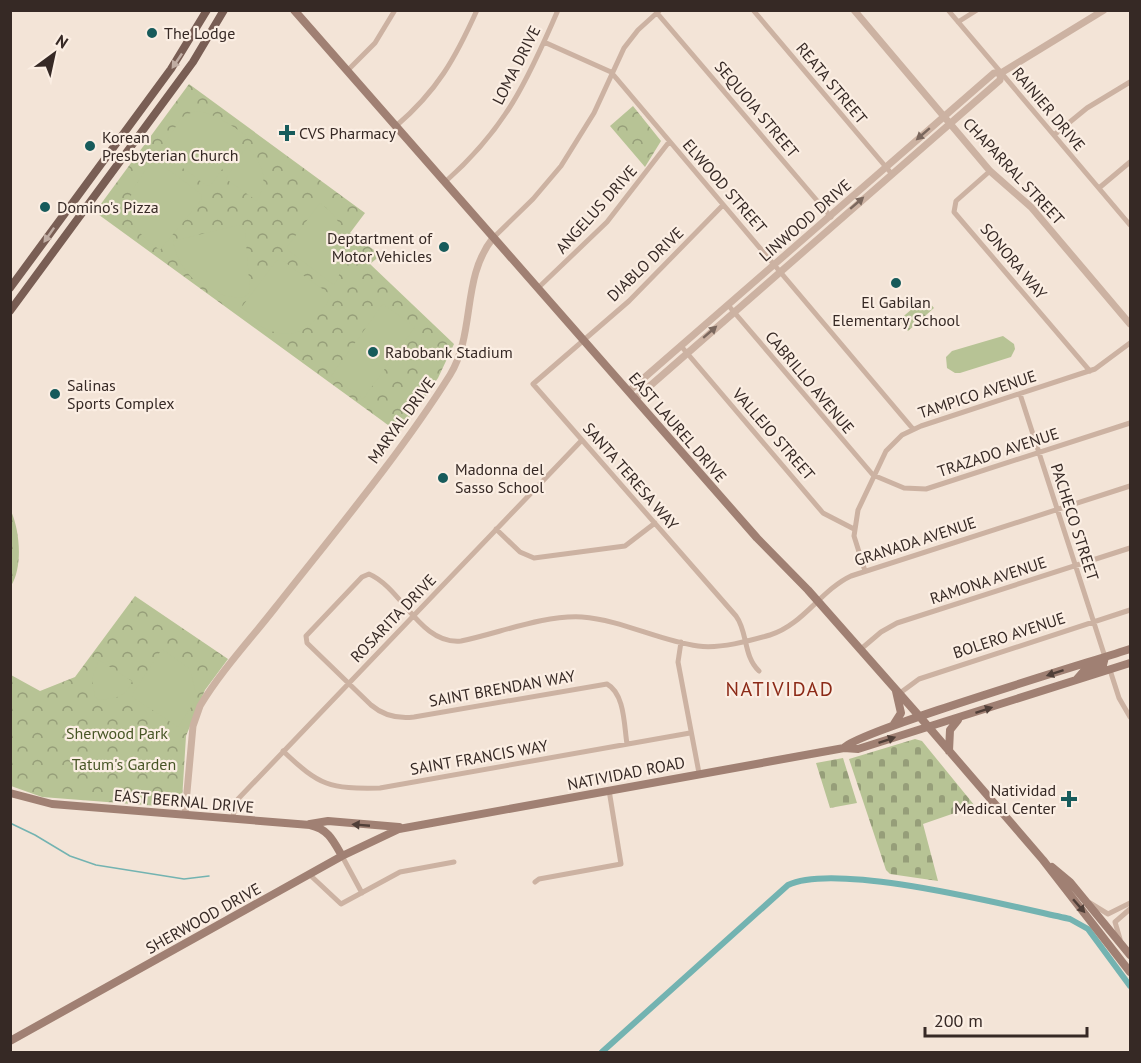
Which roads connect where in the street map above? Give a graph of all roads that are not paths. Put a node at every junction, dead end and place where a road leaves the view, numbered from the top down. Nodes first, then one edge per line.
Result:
1 (207, 10) edge
2 (224, 10) edge
3 (395, 10) edge
4 (477, 10) edge
5 (558, 10) edge
6 (753, 10) edge
7 (854, 10) edge
8 (948, 10) edge
9 (977, 10) edge
10 (1104, 10) edge
11 (294, 11) edge
12 (658, 12) edge
13 (958, 22) junction
14 (544, 42) junction
15 (347, 71) junction
16 (611, 72) junction
17 (1001, 73) junction
18 (1131, 82) edge
19 (946, 120) junction
20 (396, 126) junction
21 (1054, 135) junction
22 (669, 142) junction
23 (1131, 162) edge
24 (886, 166) junction
25 (990, 171) junction
26 (891, 173) junction
27 (445, 182) junction
28 (1099, 188) junction
29 (723, 205) junction
30 (830, 216) junction
31 (835, 222) junction
32 (1131, 225) edge
33 (493, 238) junction
34 (774, 265) junction
35 (780, 271) junction
36 (10, 288) edge
37 (538, 288) junction
38 (730, 308) junction
39 (10, 311) edge
40 (1131, 324) edge
41 (584, 340) junction
42 (1131, 343) edge
43 (683, 350) junction
44 (1090, 371) junction
45 (629, 391) junction
46 (1020, 394) junction
47 (635, 399) junction
48 (1131, 423) edge
49 (913, 429) junction
50 (582, 440) junction
51 (1038, 453) junction
52 (873, 475) junction
53 (1131, 486) edge
54 (1057, 509) junction
55 (655, 523) junction
56 (496, 530) junction
57 (854, 530) junction
58 (1131, 548) edge
59 (1075, 566) junction
60 (865, 571) junction
61 (818, 601) junction
62 (1131, 610) edge
63 (414, 615) junction
64 (1093, 622) junction
65 (745, 640) junction
66 (681, 642) junction
67 (861, 649) junction
68 (1131, 649) edge
69 (1105, 657) junction
70 (1131, 663) edge
71 (1110, 670) junction
72 (759, 671) dead end
73 (1076, 681) junction
74 (349, 683) junction
75 (894, 687) junction
76 (900, 693) junction
77 (921, 717) junction
78 (961, 717) junction
79 (1131, 717) edge
80 (891, 726) junction
81 (928, 727) junction
82 (690, 733) junction
83 (627, 744) junction
84 (844, 748) junction
85 (283, 751) junction
86 (949, 751) junction
87 (699, 773) junction
88 (609, 790) junction
89 (10, 793) edge
90 (185, 814) junction
91 (232, 819) junction
92 (309, 825) junction
93 (412, 826) junction
94 (342, 856) junction
95 (1043, 860) junction
96 (454, 862) dead end
97 (310, 875) junction
98 (535, 882) dead end
99 (362, 892) junction
100 (1083, 897) junction
101 (1131, 903) edge
102 (1131, 909) edge
103 (1128, 952) edge
104 (1131, 972) edge
105 (10, 1041) edge

1 -> 36 main road
2 - 39 main road
3 - 15 street
4 - 20 street
5 - 14 street, LOMA DRIVE
6 - 24 street, REATA STREET
7 - 19 street, CHAPARRAL STREET
8 - 13 street, RAINIER DRIVE
9 - 13 street
10 - 17 street, LINWOOD DRIVE
11 - 15 main road, EAST LAUREL DRIVE
12 - 16 street, MARYAL DRIVE
12 - 30 street, SEQUOIA STREET
13 - 17 street, RAINIER DRIVE
14 - 16 street, ELWOOD STREET
14 - 27 street, LOMA DRIVE
15 - 20 main road, EAST LAUREL DRIVE
16 - 22 street, ELWOOD STREET
16 - 33 street, MARYAL DRIVE
17 - 19 street, LINWOOD DRIVE
17 - 21 street, RAINIER DRIVE
18 - 21 street
19 -> 24 street, LINWOOD DRIVE
19 - 25 street, CHAPARRAL STREET
19 - 26 street, LINWOOD DRIVE
20 - 27 main road, EAST LAUREL DRIVE
21 - 28 street, RAINIER DRIVE
22 - 29 street, ELWOOD STREET
22 - 37 street, ANGELUS DRIVE
23 - 28 street
24 - 26 street, REATA STREET
24 - 30 street, LINWOOD DRIVE
25 - 40 street, CHAPARRAL STREET
25 - 44 street, SONORA WAY
31 -> 26 street, LINWOOD DRIVE
27 - 33 main road, EAST LAUREL DRIVE
28 - 32 street, RAINIER DRIVE
29 - 34 street, ELWOOD STREET
29 - 41 street, DIABLO DRIVE
30 - 31 street, SEQUOIA STREET
30 - 34 street, LINWOOD DRIVE
31 - 35 street, LINWOOD DRIVE
33 - 37 main road, EAST LAUREL DRIVE
33 - 90 street, MARYAL DRIVE
34 - 35 street, ELWOOD STREET
34 - 38 street, LINWOOD DRIVE
35 - 38 street, LINWOOD DRIVE
35 - 49 street, ELWOOD STREET
37 - 41 main road, EAST LAUREL DRIVE
38 - 43 street, LINWOOD DRIVE
38 - 52 street, CABRILLO AVENUE
41 - 45 main road, EAST LAUREL DRIVE
41 - 50 street, SANTA TERESA WAY
42 - 44 street, TAMPICO AVENUE
43 - 45 street, LINWOOD DRIVE
43 - 47 street, LINWOOD DRIVE
43 - 57 street, VALLEJO STREET
44 - 46 street, TAMPICO AVENUE
45 - 47 main road, EAST LAUREL DRIVE
46 - 49 street, TAMPICO AVENUE
46 - 51 street, PACHECO STREET
47 - 61 main road, EAST LAUREL DRIVE
48 - 51 street, TRAZADO AVENUE
49 - 52 street, TAMPICO AVENUE
50 - 55 street, SANTA TERESA WAY
50 - 56 street, ROSARITA DRIVE
51 - 52 street, TRAZADO AVENUE
51 - 54 street, PACHECO STREET
52 - 57 street, TAMPICO AVENUE
53 - 54 street, GRANADA AVENUE
54 - 59 street, PACHECO STREET
54 - 60 street, GRANADA AVENUE
55 - 56 street
55 - 65 street, SANTA TERESA WAY
56 - 63 street, ROSARITA DRIVE
57 - 60 street
58 - 59 street, RAMONA AVENUE
59 - 64 street, PACHECO STREET
59 - 67 street, RAMONA AVENUE
60 - 61 street, GRANADA AVENUE
61 - 65 street, GRANADA AVENUE
61 - 67 main road, EAST LAUREL DRIVE
62 - 64 street, BOLERO AVENUE
63 - 66 street, GRANADA AVENUE
63 - 74 street, ROSARITA DRIVE
63 - 74 street, GRANADA AVENUE
64 - 69 street, PACHECO STREET
64 - 76 street, BOLERO AVENUE
65 - 66 street, GRANADA AVENUE
65 - 72 street, SANTA TERESA WAY
66 - 82 street
67 - 75 main road, EAST LAUREL DRIVE
68 - 69 main road, NATIVIDAD ROAD
69 - 73 main road
69 -> 77 main road, NATIVIDAD ROAD
70 - 71 main road, NATIVIDAD ROAD
71 - 73 main road, NATIVIDAD ROAD
71 - 79 street
78 -> 73 main road, NATIVIDAD ROAD
74 - 83 street, SAINT BRENDAN WAY
74 - 85 street, ROSARITA DRIVE
75 - 76 main road, EAST LAUREL DRIVE
75 - 80 main road
76 - 77 main road, EAST LAUREL DRIVE
77 - 80 main road, NATIVIDAD ROAD
77 - 81 main road, EAST LAUREL DRIVE
78 - 81 main road, NATIVIDAD ROAD
78 - 86 main road
80 - 84 main road, NATIVIDAD ROAD
84 -> 81 main road, NATIVIDAD ROAD
81 - 86 main road, EAST LAUREL DRIVE
82 - 83 street, SAINT FRANCIS WAY
82 - 87 street
83 - 85 street, SAINT FRANCIS WAY
84 - 87 main road, NATIVIDAD ROAD
85 - 91 street, ROSARITA DRIVE
86 - 95 main road, EAST LAUREL DRIVE
87 - 88 main road, NATIVIDAD ROAD
88 - 93 main road, NATIVIDAD ROAD
88 - 98 street
89 - 90 main road, EAST BERNAL DRIVE
90 - 91 main road, EAST BERNAL DRIVE
91 - 92 main road, EAST BERNAL DRIVE
93 -> 92 main road
92 - 94 main road, EAST BERNAL DRIVE
93 - 94 main road, SHERWOOD DRIVE
94 - 97 main road, SHERWOOD DRIVE
94 - 99 street
95 - 100 main road, EAST LAUREL DRIVE
95 -> 104 main road, EAST LAUREL DRIVE
96 - 99 street
97 - 99 street
97 - 105 main road, SHERWOOD DRIVE
100 - 101 street
100 - 103 main road, EAST LAUREL DRIVE
102 - 103 street

